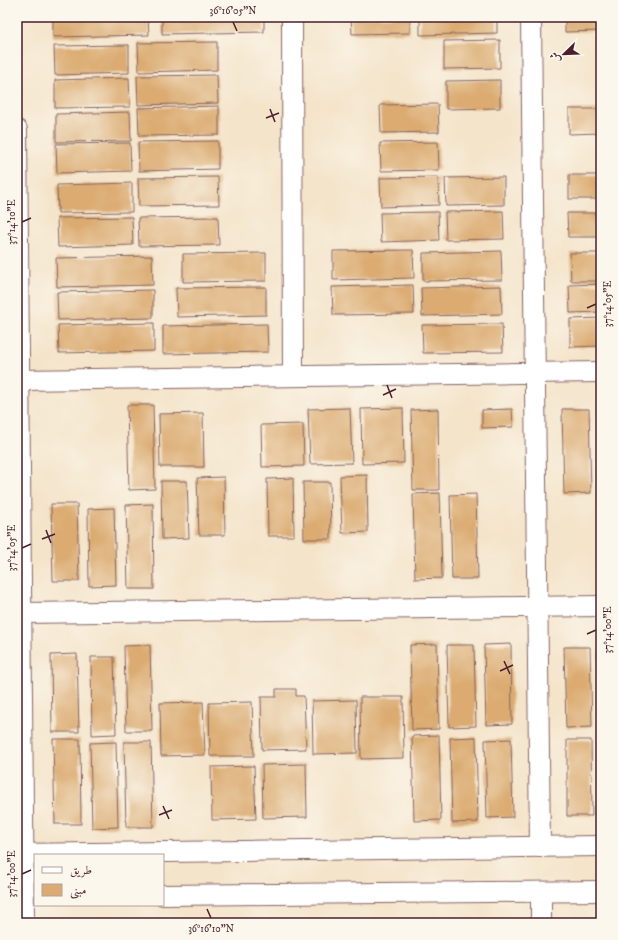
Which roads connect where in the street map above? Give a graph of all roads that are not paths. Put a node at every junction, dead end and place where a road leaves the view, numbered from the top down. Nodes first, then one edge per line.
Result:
1 (292, 17) edge
2 (531, 17) edge
3 (17, 130) edge
4 (535, 372) junction
5 (601, 372) edge
6 (293, 376) junction
7 (19, 380) junction
8 (601, 606) edge
9 (537, 607) junction
10 (22, 613) junction
11 (601, 846) edge
12 (540, 847) junction
13 (20, 854) edge
14 (601, 891) edge
15 (541, 892) junction
16 (164, 895) edge
17 (25, 896) edge
18 (24, 923) edge
19 (541, 923) edge

1 - 6 street
2 - 4 street
3 - 7 street
4 - 5 street
4 - 6 street
4 - 9 street
6 - 7 street
7 - 10 street
8 - 9 street
9 - 10 street
9 - 12 street
10 - 13 street
11 - 12 street
12 - 13 street
13 - 17 street
14 - 15 street
15 - 16 street
15 - 19 street
17 - 18 street

